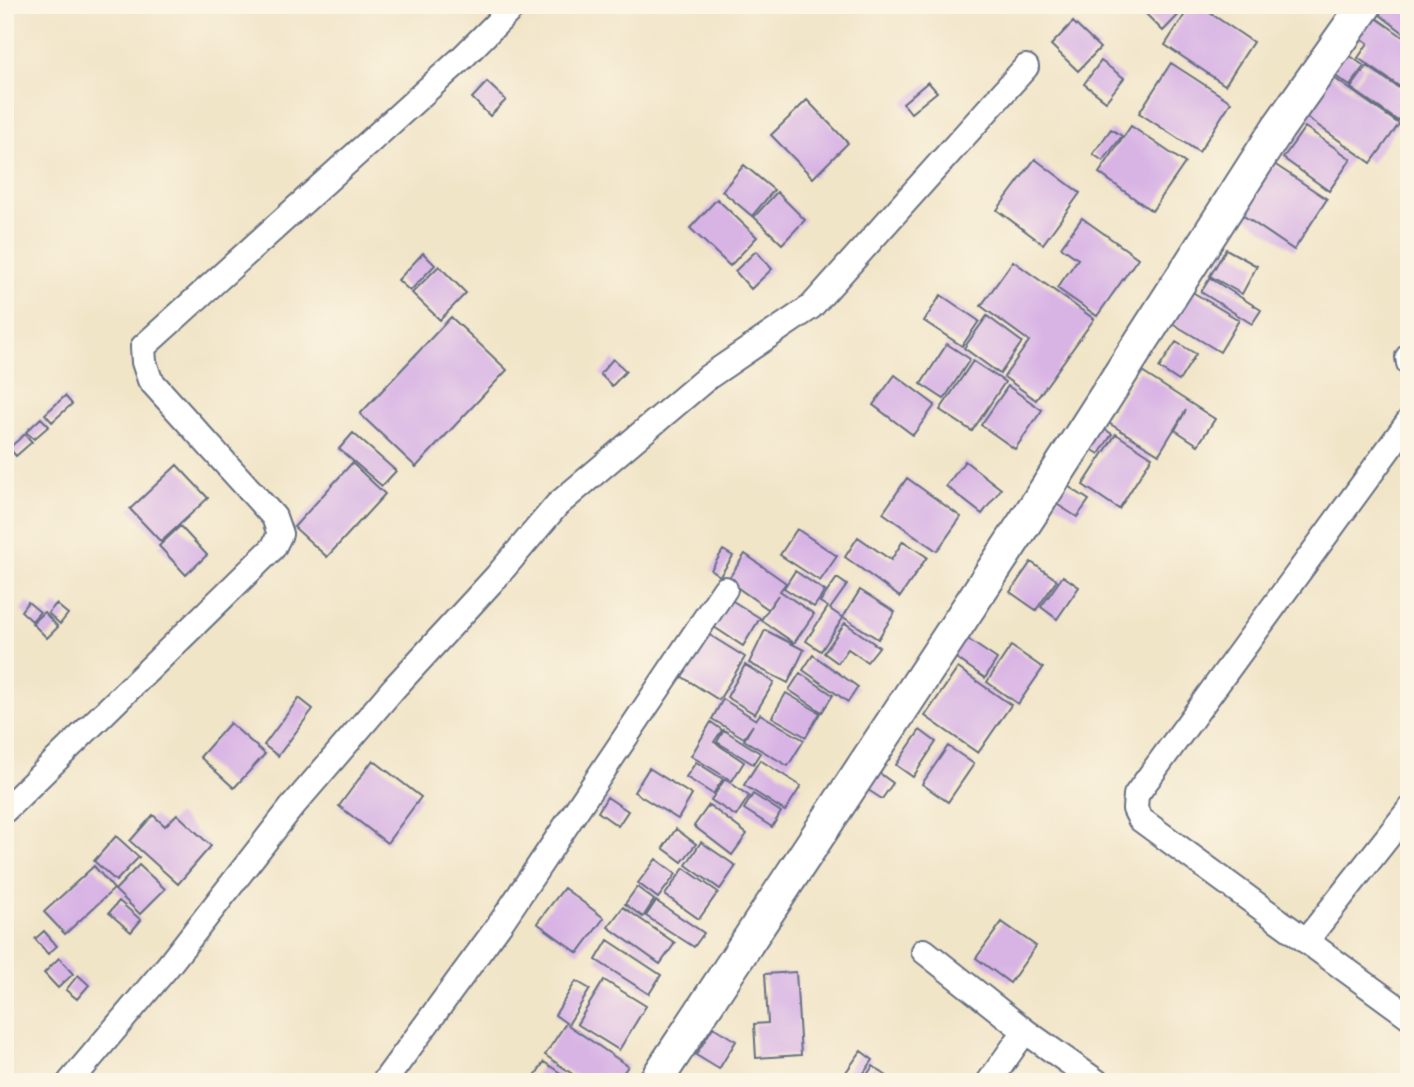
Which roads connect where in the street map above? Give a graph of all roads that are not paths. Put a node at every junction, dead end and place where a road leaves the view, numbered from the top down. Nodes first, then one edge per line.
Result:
1 (515, 5) edge
2 (1366, 5) edge
3 (1026, 67) dead end
4 (1408, 357) edge
5 (1409, 363) edge
6 (1409, 421) edge
7 (726, 589) dead end
8 (5, 810) edge
9 (1409, 810) edge
10 (1306, 941) junction
11 (924, 951) dead end
12 (1409, 1016) edge
13 (1026, 1031) junction
14 (70, 1082) edge
15 (384, 1082) edge
16 (655, 1082) edge
17 (989, 1082) edge
18 (1097, 1082) edge

1 - 8 street
2 - 16 main road
3 - 14 street
4 - 5 street
6 - 10 street
7 - 15 street
9 - 10 street
10 - 12 street
11 - 13 street
13 - 17 street
13 - 18 street

